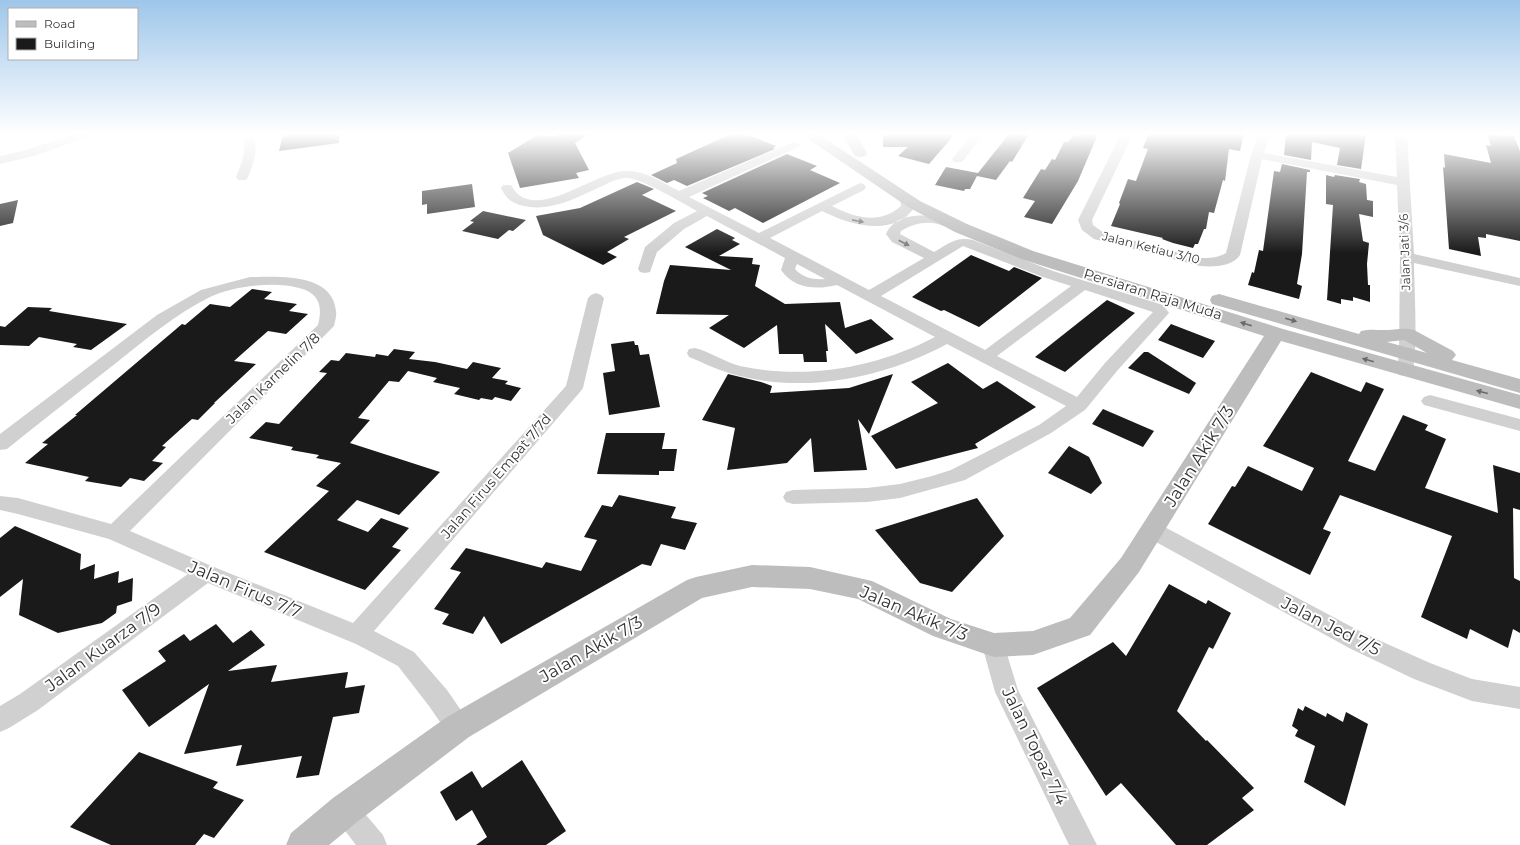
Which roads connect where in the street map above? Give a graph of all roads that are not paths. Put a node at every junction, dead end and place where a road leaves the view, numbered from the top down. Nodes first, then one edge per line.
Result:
1 (729, 173) edge
2 (866, 173) edge
3 (892, 173) edge
4 (1108, 173) edge
5 (1253, 173) edge
6 (1357, 173) edge
7 (1403, 173) edge
8 (1403, 182) junction
9 (860, 187) dead end
10 (507, 188) dead end
11 (680, 196) junction
12 (906, 199) junction
13 (822, 206) junction
14 (707, 211) junction
15 (952, 224) junction
16 (760, 238) junction
17 (1406, 257) junction
18 (934, 258) junction
19 (645, 269) dead end
20 (1520, 282) edge
21 (1082, 285) junction
22 (870, 296) junction
23 (596, 298) dead end
24 (1276, 333) junction
25 (948, 337) junction
26 (695, 353) dead end
27 (1407, 353) junction
28 (986, 357) junction
29 (1520, 386) edge
30 (1430, 401) dead end
31 (1520, 402) edge
32 (1079, 406) junction
33 (1520, 426) edge
34 (0, 444) edge
35 (793, 497) dead end
36 (0, 503) edge
37 (1152, 530) junction
38 (115, 533) junction
39 (206, 573) junction
40 (357, 635) junction
41 (994, 645) junction
42 (1520, 698) edge
43 (0, 720) edge
44 (458, 727) junction
45 (345, 810) junction
46 (303, 845) edge
47 (373, 845) edge
48 (1083, 845) edge

1 - 11 street
2 - 12 main road, Persiaran Raja Muda
3 -> 27 main road, Persiaran Raja Muda
4 - 5 street, Jalan Ketiau 3/10
6 - 8 street
7 - 8 street, Jalan Jati 3/6
8 - 17 street, Jalan Jati 3/6
9 - 13 street
10 - 11 street
11 - 14 street
13 -> 12 street
12 - 15 main road, Persiaran Raja Muda
13 - 16 street
14 - 16 street
14 - 19 street
15 -> 18 street
24 -> 15 main road, Persiaran Raja Muda
16 - 22 street
17 - 20 street
17 - 27 street, Jalan Jati 3/6
18 - 21 street
18 - 22 street
21 - 28 street
21 - 32 street
22 - 25 street
23 - 40 street, Jalan Firus Empat 7/7d
27 -> 24 main road, Persiaran Raja Muda
24 - 37 main road, Jalan Akik 7/3
25 - 26 street
25 - 28 street
27 - 29 main road, Persiaran Raja Muda
31 -> 27 main road, Persiaran Raja Muda
28 - 32 street
30 - 33 street
32 - 35 street
34 - 38 street, Jalan Karnelin 7/8
36 - 38 street, Jalan Firus 7/7
37 - 41 main road, Jalan Akik 7/3
37 - 42 street, Jalan Jed 7/5
38 - 39 street, Jalan Firus 7/7
39 - 40 street, Jalan Firus 7/7
39 - 43 street, Jalan Kuarza 7/9
40 - 44 street, Jalan Firus 7/7
41 - 44 main road, Jalan Akik 7/3
41 - 48 street, Jalan Topaz 7/4
44 - 45 main road, Jalan Akik 7/3
45 - 46 main road, Jalan Akik 7/3
45 - 47 street

